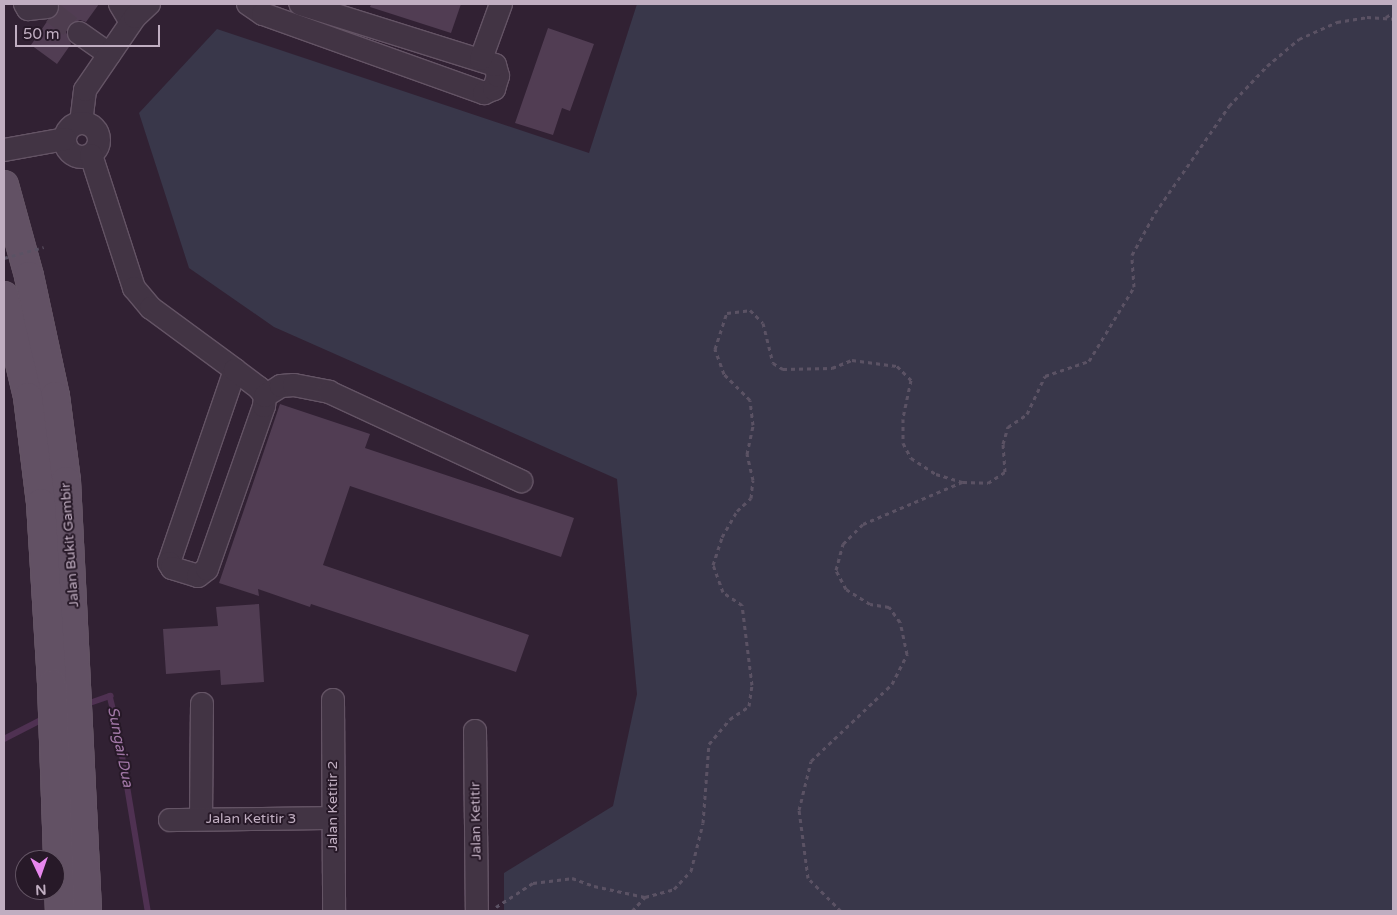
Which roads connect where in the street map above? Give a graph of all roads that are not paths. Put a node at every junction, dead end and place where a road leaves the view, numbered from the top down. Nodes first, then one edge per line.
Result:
1 (25, 4) edge
2 (149, 4) edge
3 (248, 4) edge
4 (300, 4) edge
5 (501, 4) edge
6 (49, 8) tunnel mouth
7 (126, 13) edge
8 (79, 33) tunnel mouth
9 (109, 54) junction
10 (481, 59) junction
11 (81, 123) junction
12 (65, 139) junction
13 (4, 150) edge
14 (91, 155) junction
15 (4, 185) edge
16 (4, 296) edge
17 (234, 370) junction
18 (265, 396) junction
19 (521, 480) dead end
20 (65, 680) junction
21 (333, 700) dead end
22 (202, 704) dead end
23 (475, 731) dead end
24 (67, 741) junction
25 (333, 818) junction
26 (201, 819) junction
27 (170, 820) dead end
28 (478, 910) edge
29 (60, 911) edge
30 (87, 911) edge
31 (334, 911) edge

1 - 6 street
2 - 7 street
3 - 10 street
4 - 10 street
5 - 10 street
7 - 9 street
8 - 9 street
9 - 11 street
11 - 12 street
11 - 14 street
12 - 13 street
12 - 14 street
14 - 17 street
15 - 20 main road, Jalan Bukit Gambir
16 - 20 main road, Jalan Bukit Gambir
17 - 18 street
17 - 18 street
18 - 19 street
20 - 24 main road, Jalan Bukit Gambir
21 - 25 street, Jalan Ketitir 2
22 - 26 street
23 - 28 street, Jalan Ketitir
24 - 29 main road, Jalan Bukit Gambir
24 - 30 main road, Jalan Bukit Gambir
25 - 26 street, Jalan Ketitir 3
25 - 31 street, Jalan Ketitir 2
26 - 27 street, Jalan Ketitir 3

